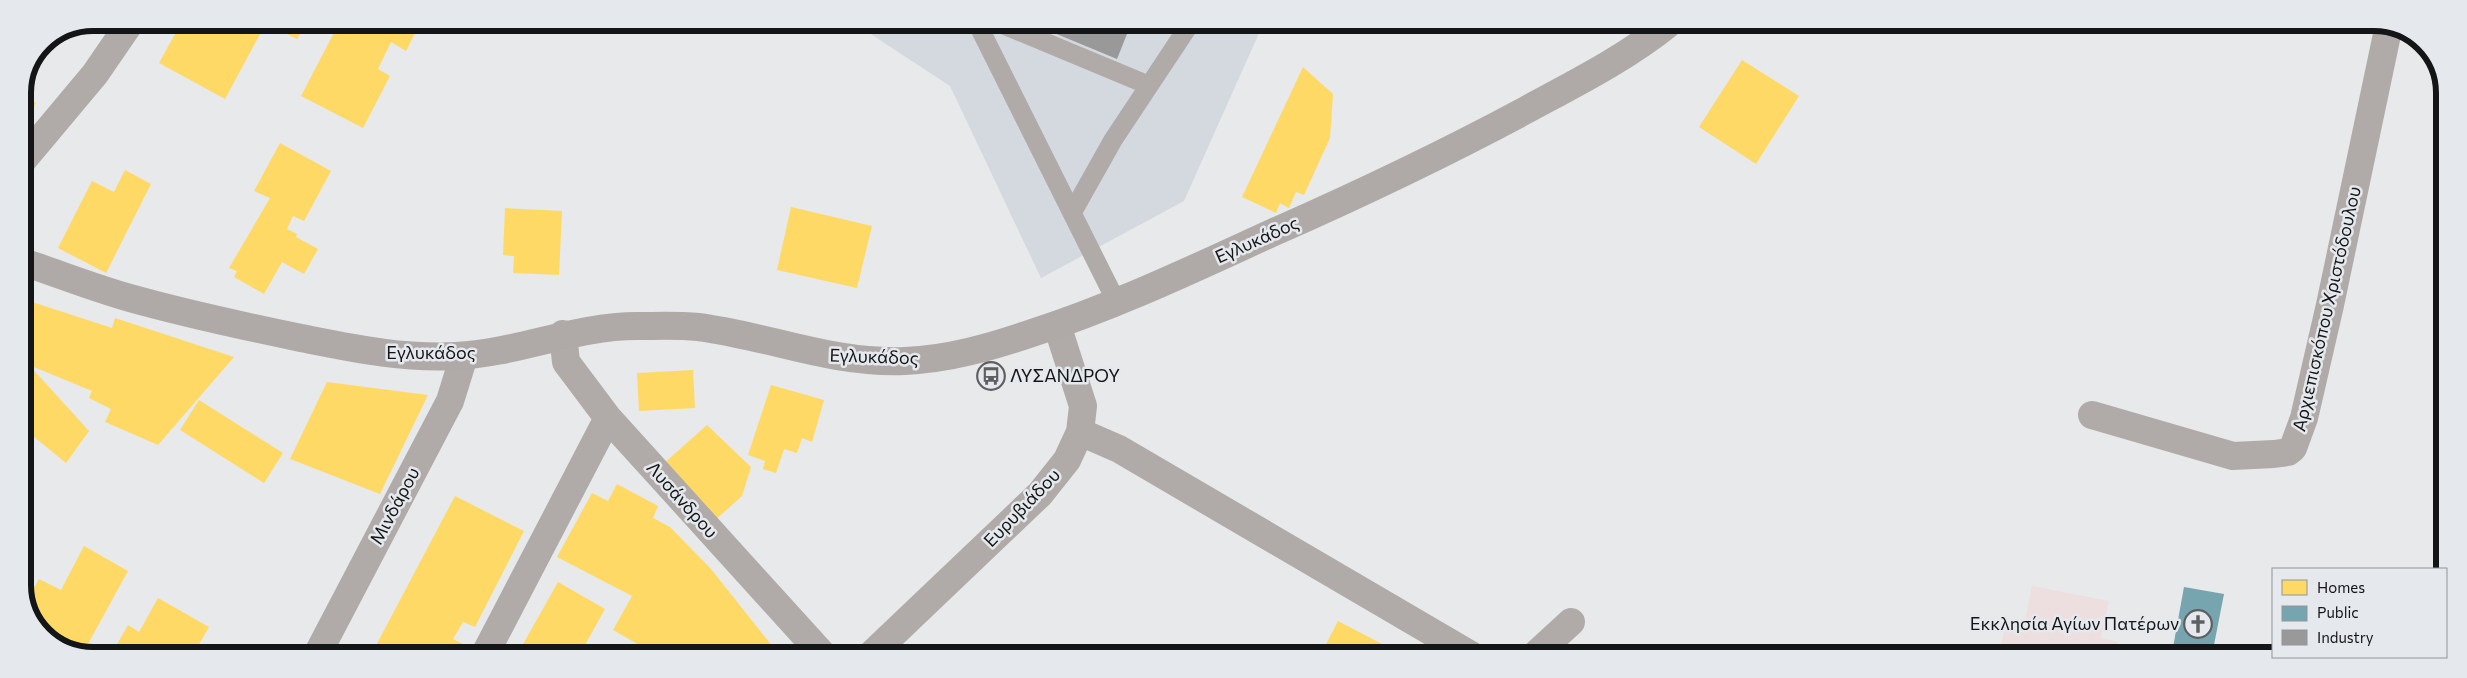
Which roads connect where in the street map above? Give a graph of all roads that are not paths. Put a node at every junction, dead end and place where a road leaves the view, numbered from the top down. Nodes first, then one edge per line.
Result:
1 (124, 31) edge
2 (981, 31) edge
3 (1018, 31) edge
4 (1185, 31) edge
5 (1659, 31) edge
6 (2387, 33) edge
7 (1148, 86) junction
8 (31, 149) edge
9 (1072, 213) junction
10 (31, 265) edge
11 (1117, 303) junction
12 (1057, 325) junction
13 (564, 334) junction
14 (464, 356) junction
15 (2092, 415) dead end
16 (608, 418) junction
17 (1080, 432) junction
18 (1571, 622) dead end
19 (321, 647) edge
20 (489, 647) edge
21 (816, 647) edge
22 (879, 647) edge
23 (1456, 647) edge
24 (1544, 647) edge

1 - 8 street
2 - 9 lane
3 - 7 lane
4 - 7 lane
5 - 11 main road, Εγλυκάδος
6 - 15 street, Αρχιεπισκόπου Χριστόδουλου
7 - 9 lane
9 - 11 lane
10 - 14 main road, Εγλυκάδος
11 - 12 main road, Εγλυκάδος
12 - 13 main road, Εγλυκάδος
12 - 17 street, Ευρυβιάδου
13 - 14 main road, Εγλυκάδος
13 - 16 street, Λυσάνδρου
14 - 19 street, Μινδάρου
16 - 20 street
16 - 21 street, Λυσάνδρου
17 - 22 street, Ευρυβιάδου
17 - 23 street
18 - 24 street

